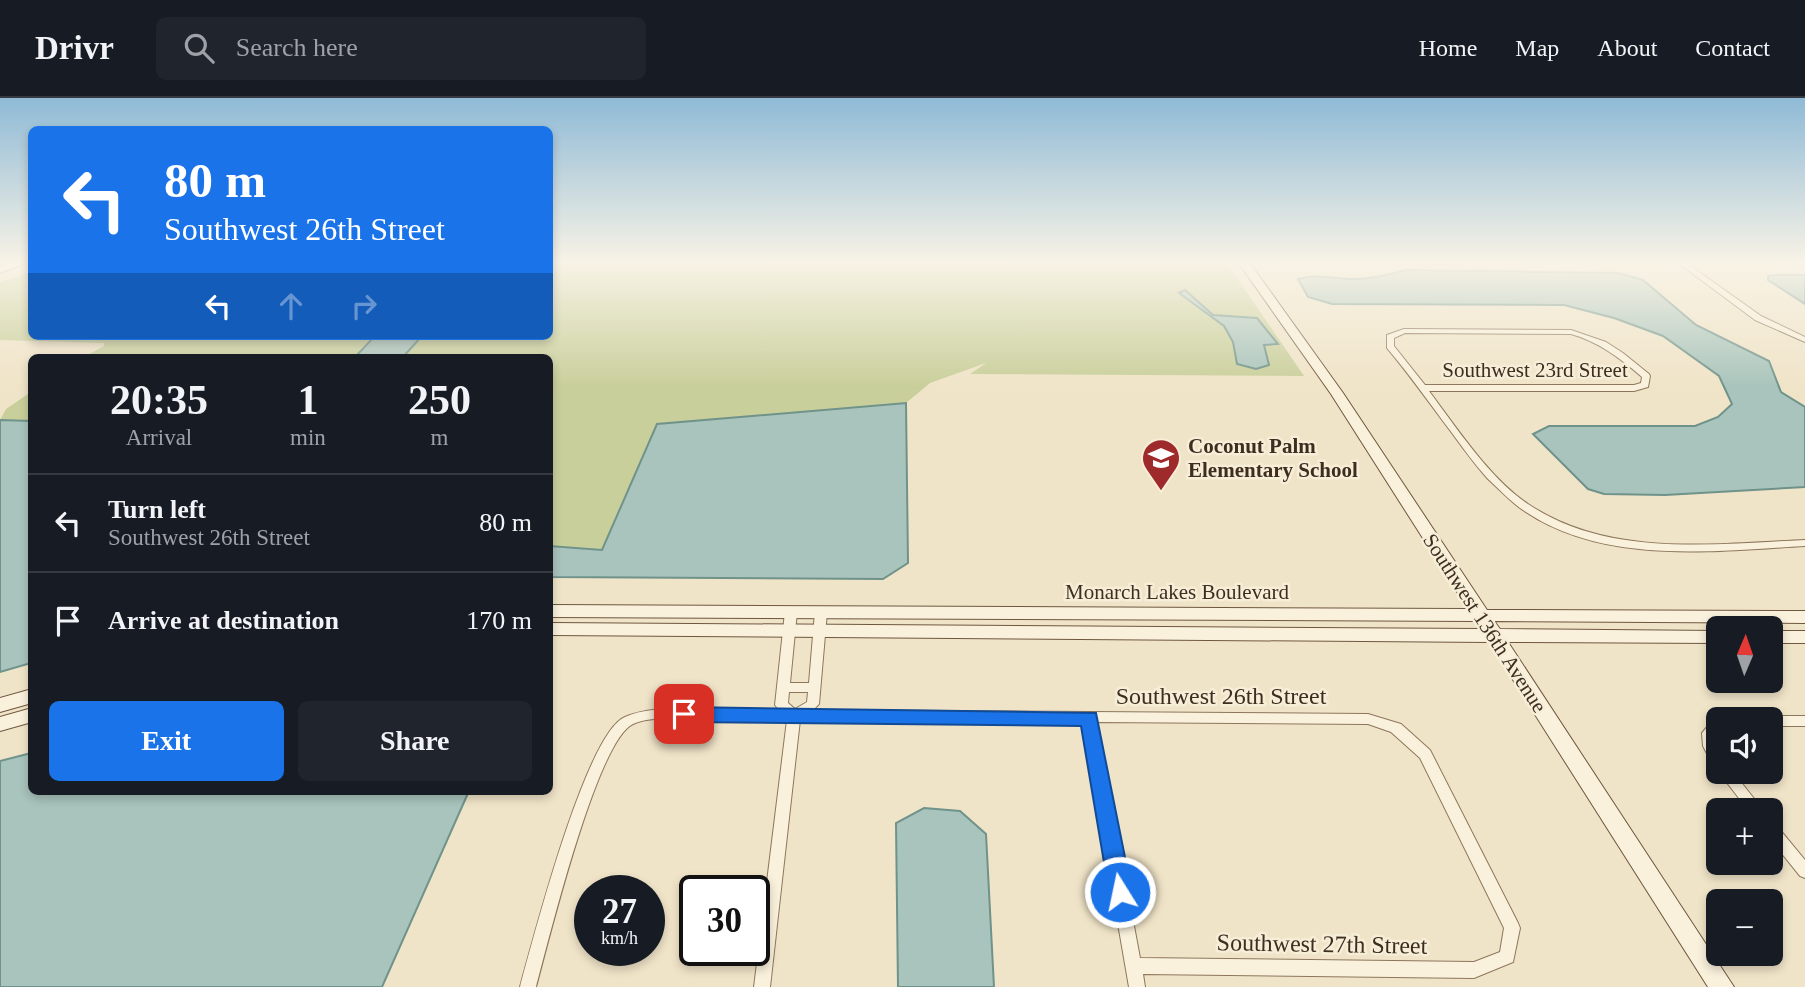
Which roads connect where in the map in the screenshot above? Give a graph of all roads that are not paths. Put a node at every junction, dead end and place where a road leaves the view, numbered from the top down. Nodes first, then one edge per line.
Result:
1 (1273, 303) edge
2 (1738, 303) edge
3 (1805, 340) edge
4 (1425, 388) junction
5 (1805, 543) edge
6 (553, 611) edge
7 (638, 611) junction
8 (790, 612) junction
9 (821, 612) junction
10 (1481, 617) junction
11 (1805, 617) edge
12 (553, 619) edge
13 (553, 629) edge
14 (789, 632) junction
15 (819, 632) junction
16 (1494, 635) junction
17 (1706, 637) edge
18 (1783, 637) edge
19 (1805, 637) edge
20 (783, 687) junction
21 (814, 688) junction
22 (28, 697) edge
23 (0, 705) edge
24 (794, 715) junction
25 (28, 716) edge
26 (1089, 718) junction
27 (1783, 721) edge
28 (1805, 722) edge
29 (0, 724) edge
30 (1735, 784) edge
31 (1746, 798) edge
32 (1783, 844) edge
33 (1805, 872) edge
34 (1507, 957) joint
35 (1134, 966) junction
36 (528, 987) edge
37 (762, 987) edge
38 (1137, 987) edge
39 (1722, 987) edge

1 - 10 street, Southwest 136th Avenue
2 - 3 street
4 - 4 street, Southwest 23rd Street
4 - 5 street
6 - 7 street, Monarch Lakes Boulevard
7 - 8 street, Monarch Lakes Boulevard
7 - 12 street
8 - 9 street, Monarch Lakes Boulevard
8 - 14 street
9 - 10 street, Monarch Lakes Boulevard
9 - 15 street
10 - 11 street, Monarch Lakes Boulevard
10 - 16 street, Southwest 136th Avenue
13 - 14 street, Monarch Lakes Boulevard
14 - 15 street, Monarch Lakes Boulevard
14 - 20 street
15 - 16 street, Monarch Lakes Boulevard
15 - 21 street
16 - 17 street, Monarch Lakes Boulevard
16 - 39 street, Southwest 136th Avenue
18 - 19 street
20 - 21 street
20 - 24 street
21 - 24 street
22 - 23 street
24 - 26 street, Southwest 26th Street
24 - 36 street, Southwest 26th Street
24 - 37 street
25 - 29 street
26 - 34 street, Southwest 26th Street
26 - 35 street
27 - 28 street
30 - 31 street
32 - 33 street
34 - 35 street, Southwest 27th Street
35 - 38 street

